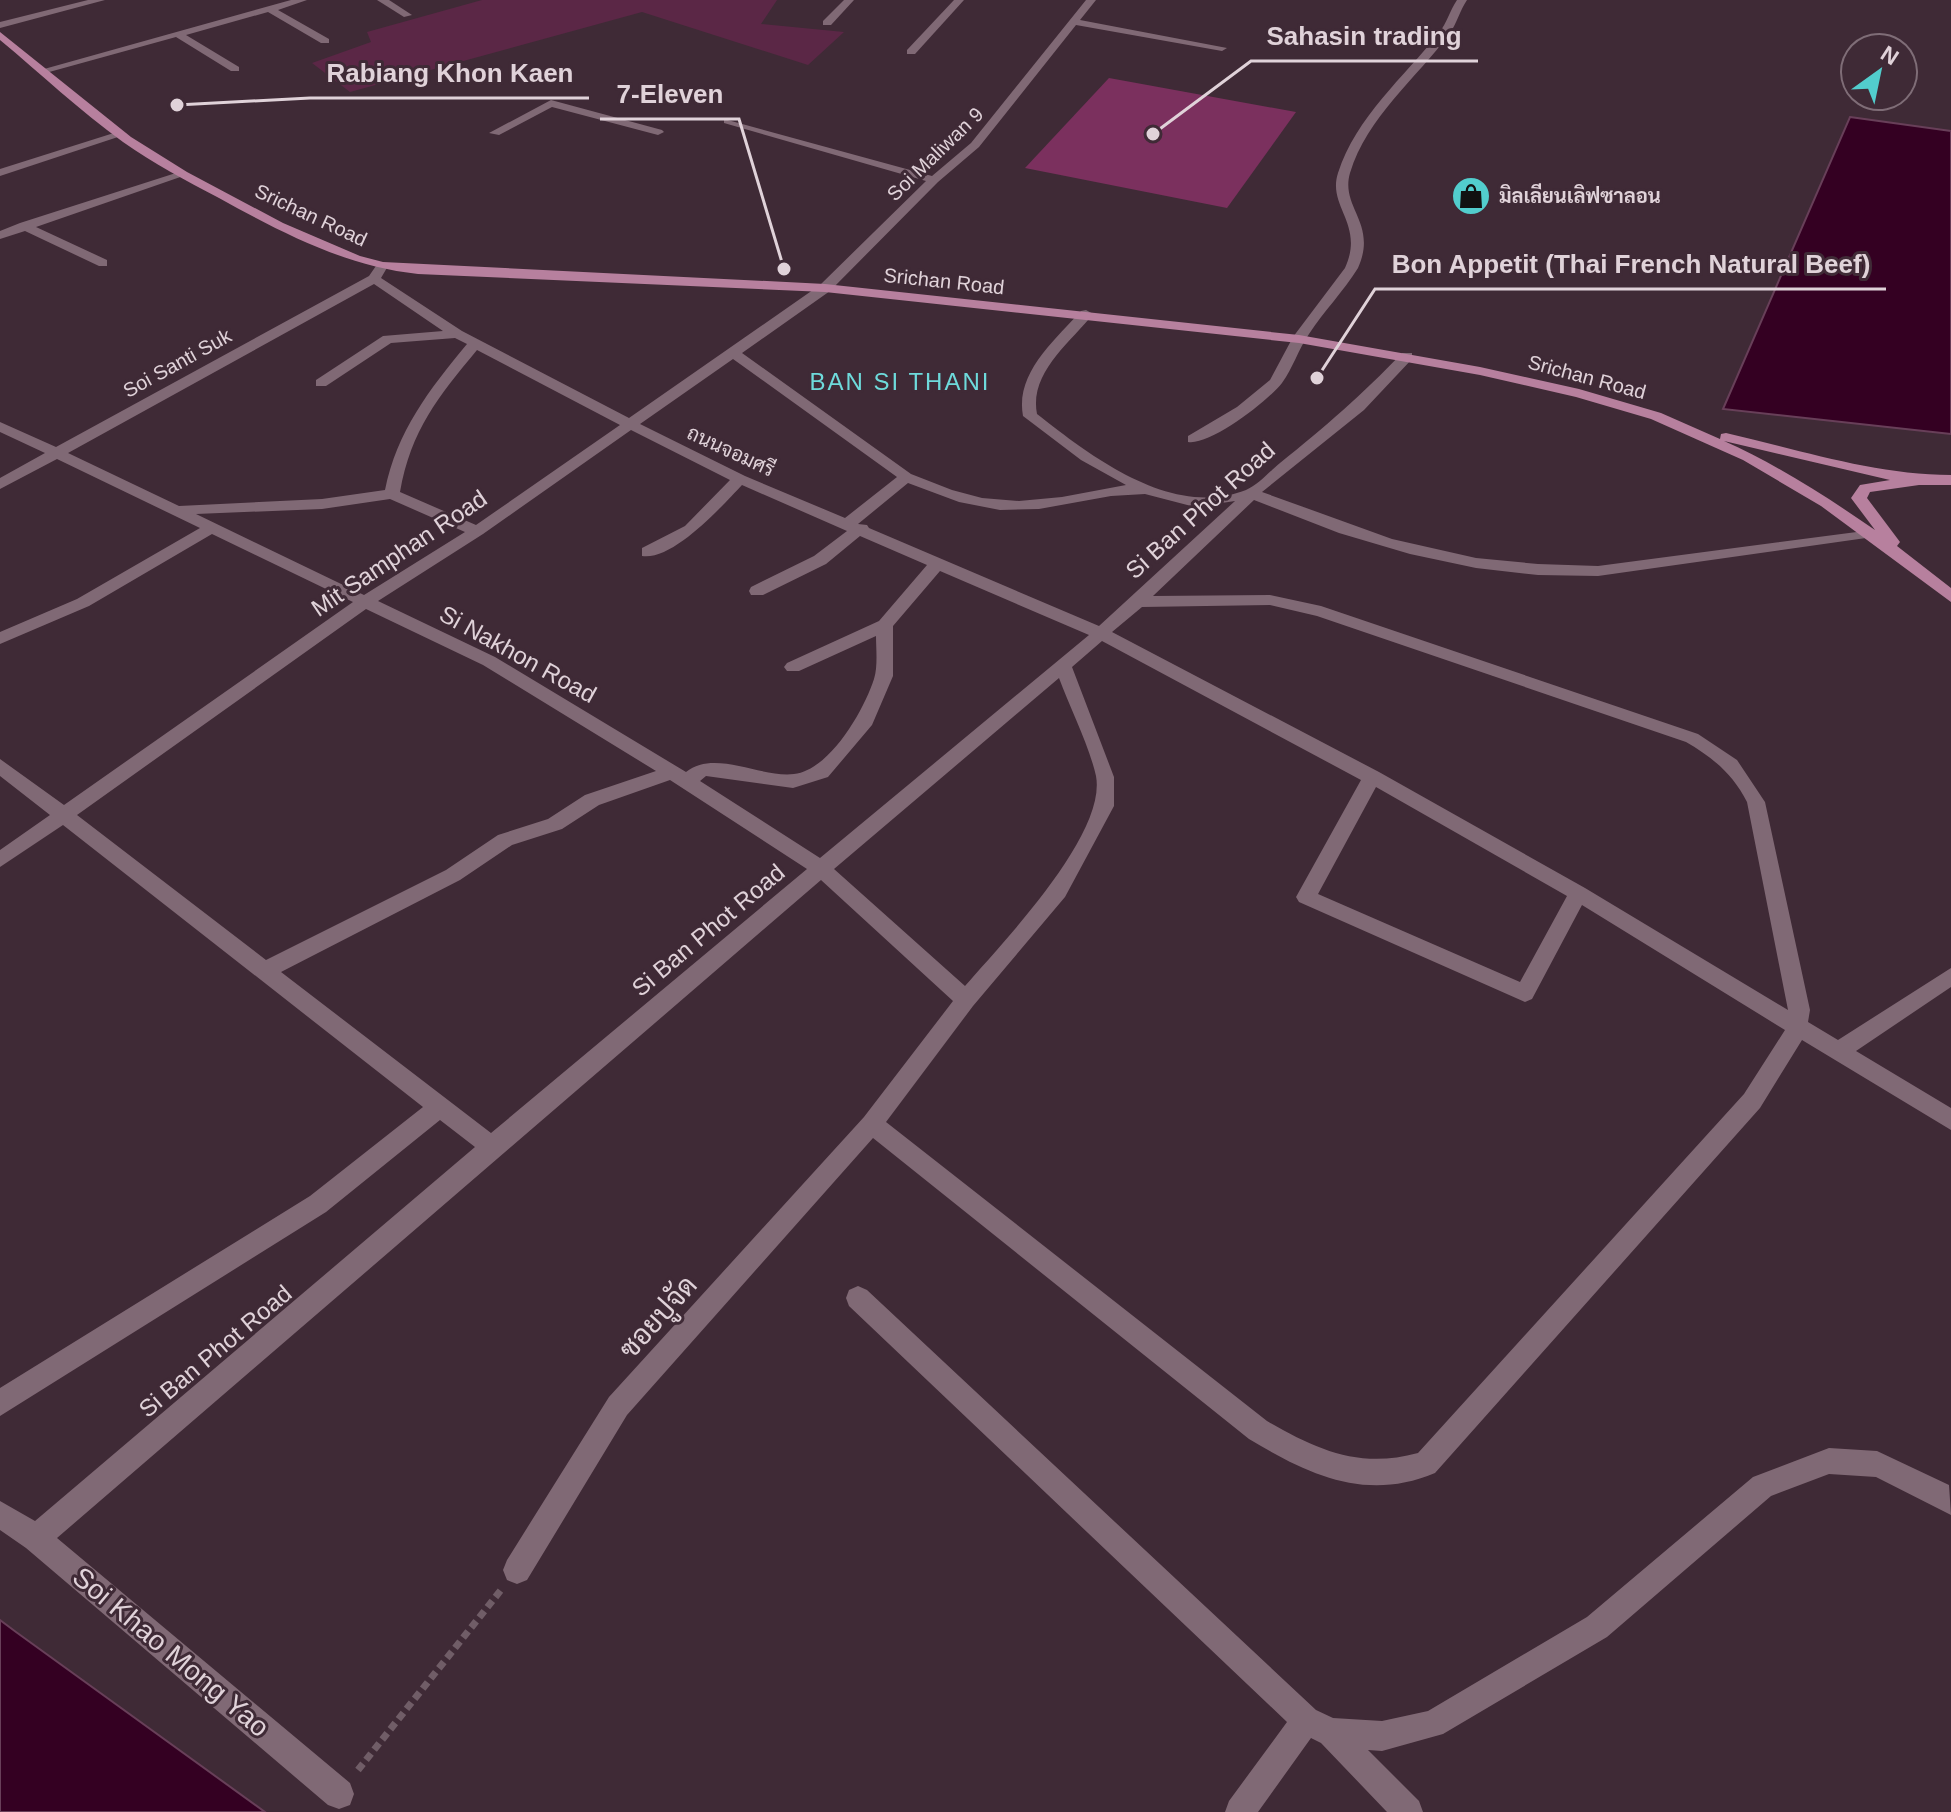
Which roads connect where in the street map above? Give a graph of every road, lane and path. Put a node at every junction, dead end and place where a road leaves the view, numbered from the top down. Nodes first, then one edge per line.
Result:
1 (100, 0) edge
2 (302, 0) edge
3 (382, 0) edge
4 (849, 0) edge
5 (959, 0) edge
6 (1081, 0) edge
7 (1090, 0) edge
8 (1462, 0) edge
9 (270, 9) junction
10 (407, 15) dead end
11 (1074, 22) junction
12 (827, 23) dead end
13 (0, 25) edge
14 (178, 34) junction
15 (0, 35) edge
16 (325, 41) dead end
17 (1222, 48) dead end
18 (911, 52) dead end
19 (235, 69) dead end
20 (42, 71) junction
21 (728, 121) dead end
22 (658, 132) dead end
23 (495, 133) dead end
24 (121, 134) junction
25 (21, 156) dead end
26 (0, 162) edge
27 (0, 173) edge
28 (183, 174) junction
29 (934, 180) junction
30 (0, 217) edge
31 (20, 228) junction
32 (0, 235) edge
33 (103, 263) dead end
34 (378, 272) junction
35 (825, 288) junction
36 (1086, 314) junction
37 (457, 334) junction
38 (1299, 339) junction
39 (475, 343) junction
40 (733, 353) junction
41 (1407, 356) junction
42 (321, 383) dead end
43 (631, 425) junction
44 (1679, 425) junction
45 (0, 426) edge
46 (1193, 439) dead end
47 (58, 451) junction
48 (906, 477) junction
49 (740, 479) junction
50 (1919, 480) junction
51 (1951, 480) edge
52 (0, 484) edge
53 (1145, 490) junction
54 (1252, 493) junction
55 (392, 494) junction
56 (179, 510) junction
57 (855, 526) junction
58 (213, 527) junction
59 (477, 531) junction
60 (1866, 533) junction
61 (648, 552) dead end
62 (1904, 558) junction
63 (939, 562) junction
64 (757, 591) dead end
65 (1951, 597) edge
66 (366, 601) junction
67 (1138, 602) junction
68 (885, 625) junction
69 (1100, 633) junction
70 (0, 638) edge
71 (1062, 664) junction
72 (793, 667) dead end
73 (1, 767) edge
74 (679, 777) junction
75 (1372, 777) junction
76 (63, 817) junction
77 (0, 860) edge
78 (821, 869) junction
79 (1578, 893) junction
80 (265, 970) junction
81 (1951, 976) edge
82 (966, 1000) junction
83 (1797, 1029) junction
84 (1838, 1052) junction
85 (439, 1107) junction
86 (1951, 1120) edge
87 (872, 1124) junction
88 (493, 1148) junction
89 (858, 1298) dead end
90 (0, 1403) edge
91 (1951, 1502) edge
92 (0, 1514) edge
93 (36, 1538) junction
94 (517, 1570) joint
95 (1318, 1727) junction
96 (339, 1794) joint
97 (1240, 1812) edge
98 (1408, 1812) edge

1 - 13 street
2 - 9 street
3 - 10 street
4 - 12 street
5 - 18 street
6 - 7 street
7 - 11 street, Soi Maliwan 9
8 - 38 street
9 - 14 street
9 - 16 street
11 - 17 street
11 - 29 street, Soi Maliwan 9
14 - 19 street
14 - 20 street
15 - 20 main road, Srichan Road
20 - 24 main road, Srichan Road
21 - 29 street
22 - 23 street
24 - 27 street
24 - 28 main road, Srichan Road
25 - 26 street
28 - 31 street
28 - 34 main road, Srichan Road
29 - 35 street, Soi Maliwan 9
30 - 31 street
31 - 32 street
31 - 33 street
34 - 35 main road, Srichan Road
34 - 37 street, ถนนจอมศรี
34 - 47 street, Soi Santi Suk
35 - 36 main road, Srichan Road
35 - 40 street, Mit Samphan Road
36 - 38 main road, Srichan Road
36 - 53 street
37 - 39 street, ถนนจอมศรี
37 - 42 street
38 - 41 main road, Srichan Road
38 - 46 street
39 - 43 street, ถนนจอมศรี
39 - 55 street
40 - 43 street, Mit Samphan Road
40 - 48 street
41 - 44 main road, Srichan Road
41 - 54 street, Si Ban Phot Road
43 - 49 street, ถนนจอมศรี
43 - 59 street, Mit Samphan Road
44 - 50 main road
44 - 60 main road, Srichan Road
45 - 47 street, Si Nakhon Road
47 - 52 street, Soi Santi Suk
47 - 56 street, Si Nakhon Road
48 - 53 street
48 - 57 street
49 - 57 street, ถนนจอมศรี
49 - 61 street
50 - 51 main road
50 - 62 main road
53 - 54 street
54 - 60 street
54 - 67 street, Si Ban Phot Road
55 - 56 street
55 - 59 street
56 - 58 street, Si Nakhon Road
57 - 63 street, ถนนจอมศรี
57 - 64 street
58 - 66 street, Si Nakhon Road
58 - 70 street
59 - 66 street, Mit Samphan Road
60 - 62 main road, Srichan Road
62 - 65 main road
63 - 68 street
63 - 69 street, ถนนจอมศรี
66 - 74 street, Si Nakhon Road
66 - 76 street, Mit Samphan Road
67 - 69 street, Si Ban Phot Road
67 - 83 street
68 - 72 street
68 - 74 street
69 - 71 street, Si Ban Phot Road
69 - 75 street, ถนนจอมศรี
71 - 78 street, Si Ban Phot Road
71 - 82 street, ซอยปูจัด
73 - 76 street
74 - 78 street, Si Nakhon Road
74 - 80 street
75 - 79 street, ถนนจอมศรี
75 - 79 street
76 - 77 street, Mit Samphan Road
76 - 80 street
78 - 82 street, Si Nakhon Road
78 - 88 street, Si Ban Phot Road
79 - 83 street, ถนนจอมศรี
80 - 85 street
81 - 84 street
82 - 87 street, ซอยปูจัด
83 - 84 street, ถนนจอมศรี
83 - 87 street
84 - 86 street, ถนนจอมศรี
85 - 88 street
85 - 90 street
87 - 94 street, ซอยปูจัด
88 - 93 street, Si Ban Phot Road
89 - 95 street
91 - 95 street
92 - 93 street, Soi Khao Mong Yao
93 - 96 street, Soi Khao Mong Yao
94 - 96 path
95 - 97 street
95 - 98 street

